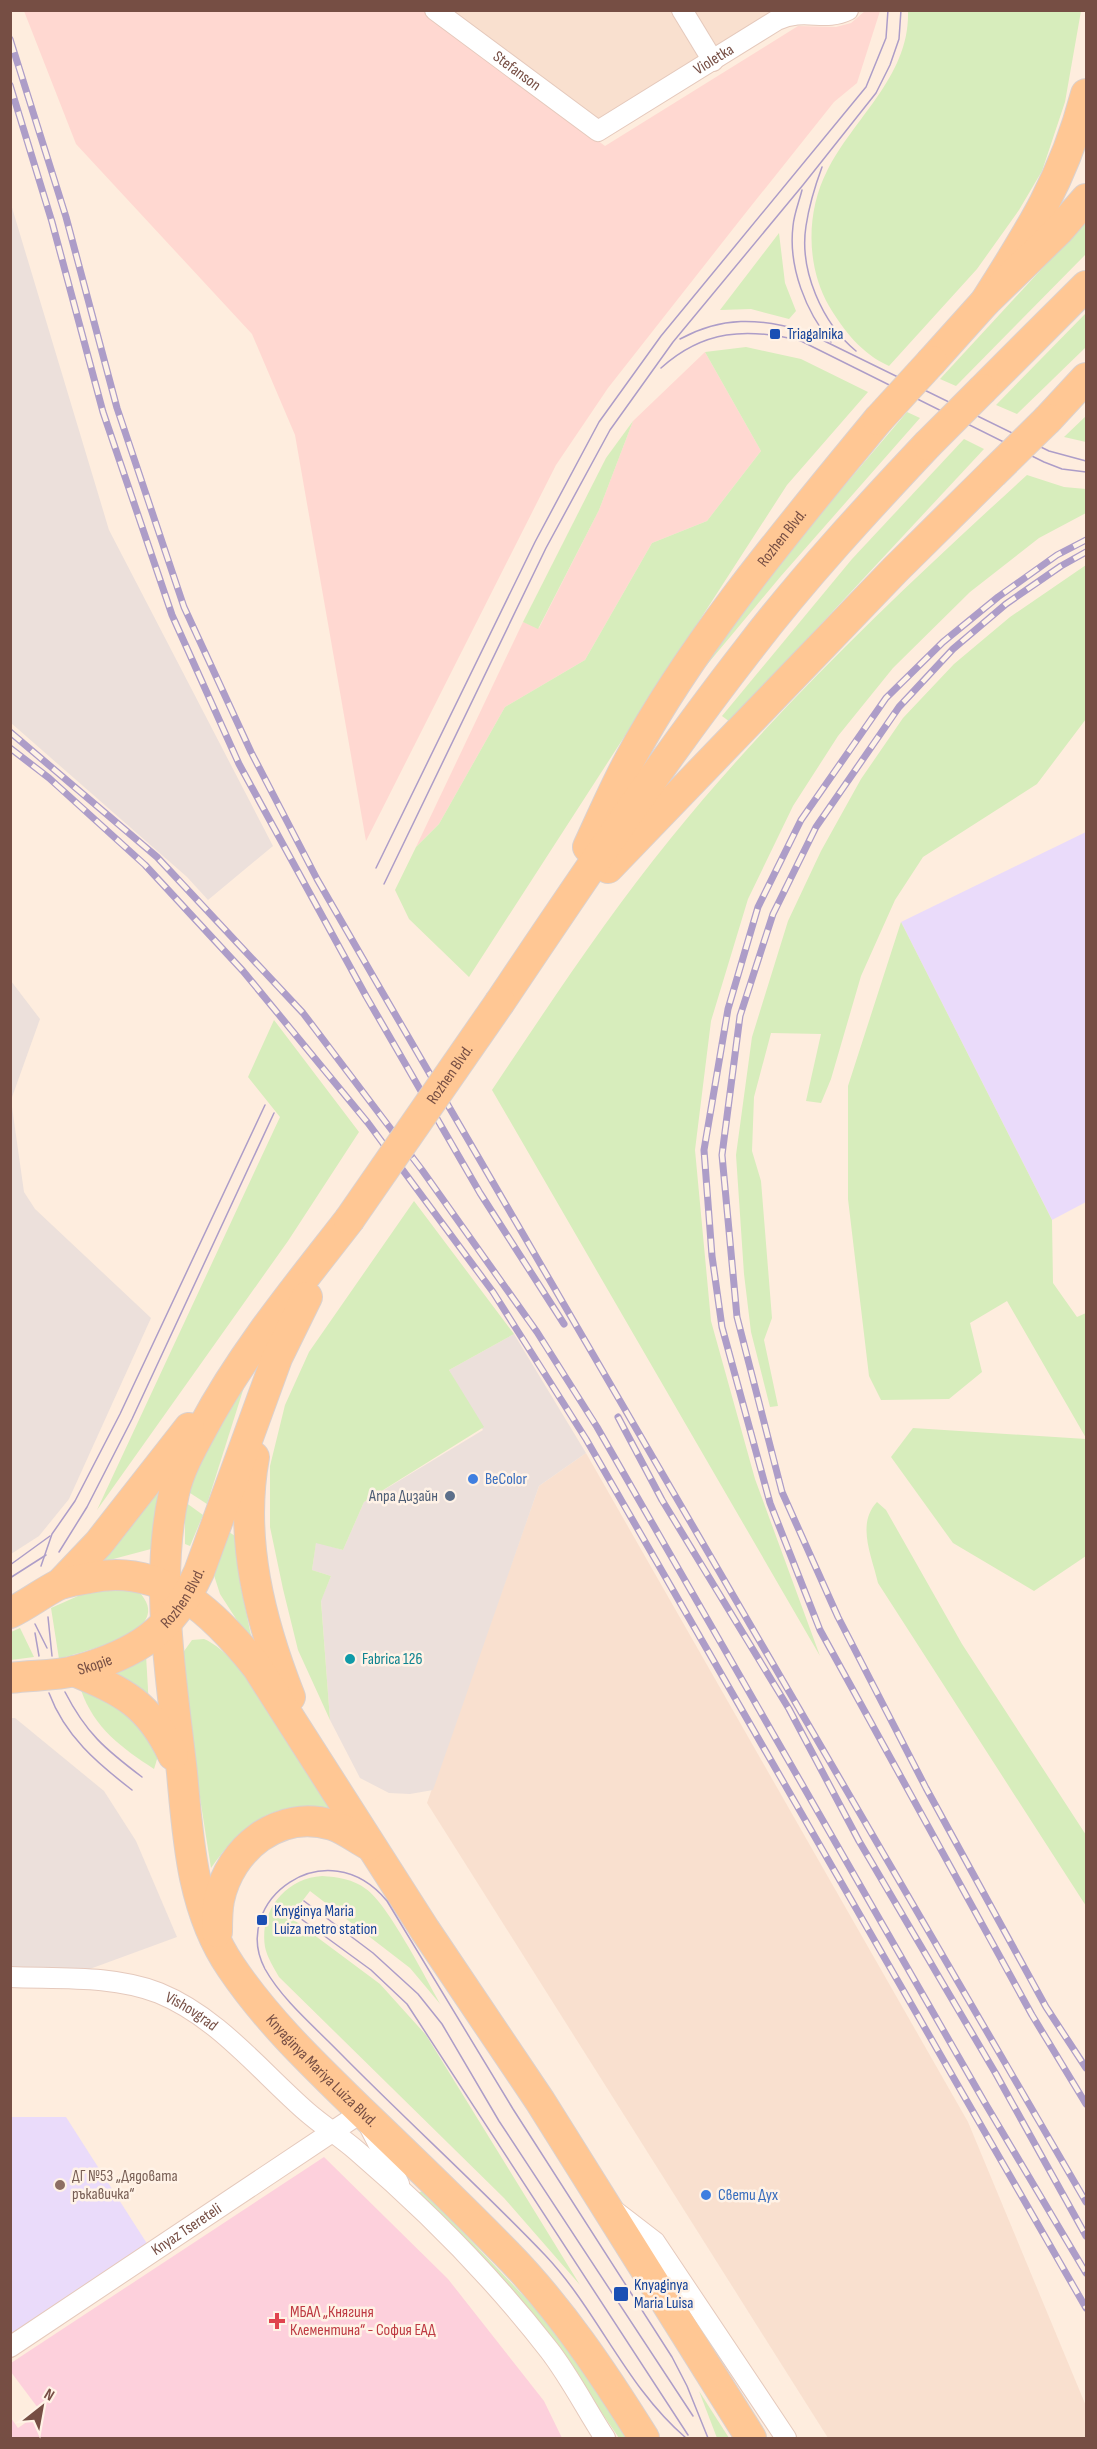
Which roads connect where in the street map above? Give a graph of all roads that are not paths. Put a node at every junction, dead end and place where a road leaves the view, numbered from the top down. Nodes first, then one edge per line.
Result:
1 (435, 10) edge
2 (682, 10) edge
3 (840, 12) edge
4 (713, 61) junction
5 (1086, 94) edge
6 (598, 132) joint
7 (1086, 199) edge
8 (1086, 286) edge
9 (985, 302) junction
10 (1086, 378) edge
11 (1086, 387) edge
12 (1053, 414) junction
13 (549, 929) junction
14 (349, 1220) junction
15 (243, 1360) junction
16 (271, 1373) junction
17 (60, 1584) junction
18 (177, 1591) junction
19 (10, 1613) edge
20 (167, 1624) junction
21 (74, 1671) junction
22 (10, 1678) edge
23 (318, 1760) junction
24 (182, 1775) junction
25 (372, 1846) junction
26 (216, 1940) junction
27 (10, 1977) edge
28 (362, 2112) junction
29 (333, 2132) junction
30 (406, 2197) junction
31 (604, 2203) junction
32 (10, 2347) edge
33 (605, 2439) edge
34 (644, 2439) edge
35 (751, 2439) edge
36 (786, 2439) edge

1 - 6 street, Stefanson
2 - 4 street
3 - 4 street, Violetka
4 - 6 street, Violetka
5 - 9 main road
7 - 9 main road, Rozhen Blvd.
8 - 13 main road, Rozhen Blvd., bridge
9 - 13 main road, Rozhen Blvd., bridge
10 - 12 main road, Rozhen Blvd.
11 - 12 main road
12 - 13 main road, Rozhen Blvd., bridge
13 - 14 main road, Rozhen Blvd., bridge
14 - 15 main road, Rozhen Blvd.
14 - 16 main road, Rozhen Blvd.
15 - 17 main road
15 - 18 main road, Rozhen Blvd.
16 - 18 main road, Rozhen Blvd.
16 - 23 main road
17 - 18 main road
17 - 19 main road
18 - 20 main road, Rozhen Blvd.
18 - 23 main road
20 - 21 main road, Skopie
20 - 24 main road, Knyaginya Mariya Luiza Blvd.
21 - 22 main road, Skopie
21 - 24 main road
23 - 25 main road
24 - 26 main road, Knyaginya Mariya Luiza Blvd.
25 - 26 main road
25 - 31 main road
26 - 28 main road, Knyaginya Mariya Luiza Blvd.
27 - 29 street, Vishovgrad
28 - 29 street, Knyaz Tsereteli
28 - 30 street
28 - 34 main road, Knyaginya Mariya Luiza Blvd.
29 - 30 street, Vishovgrad
29 - 32 street, Knyaz Tsereteli
30 - 33 street, Vishovgrad
31 - 35 main road
31 - 36 street

